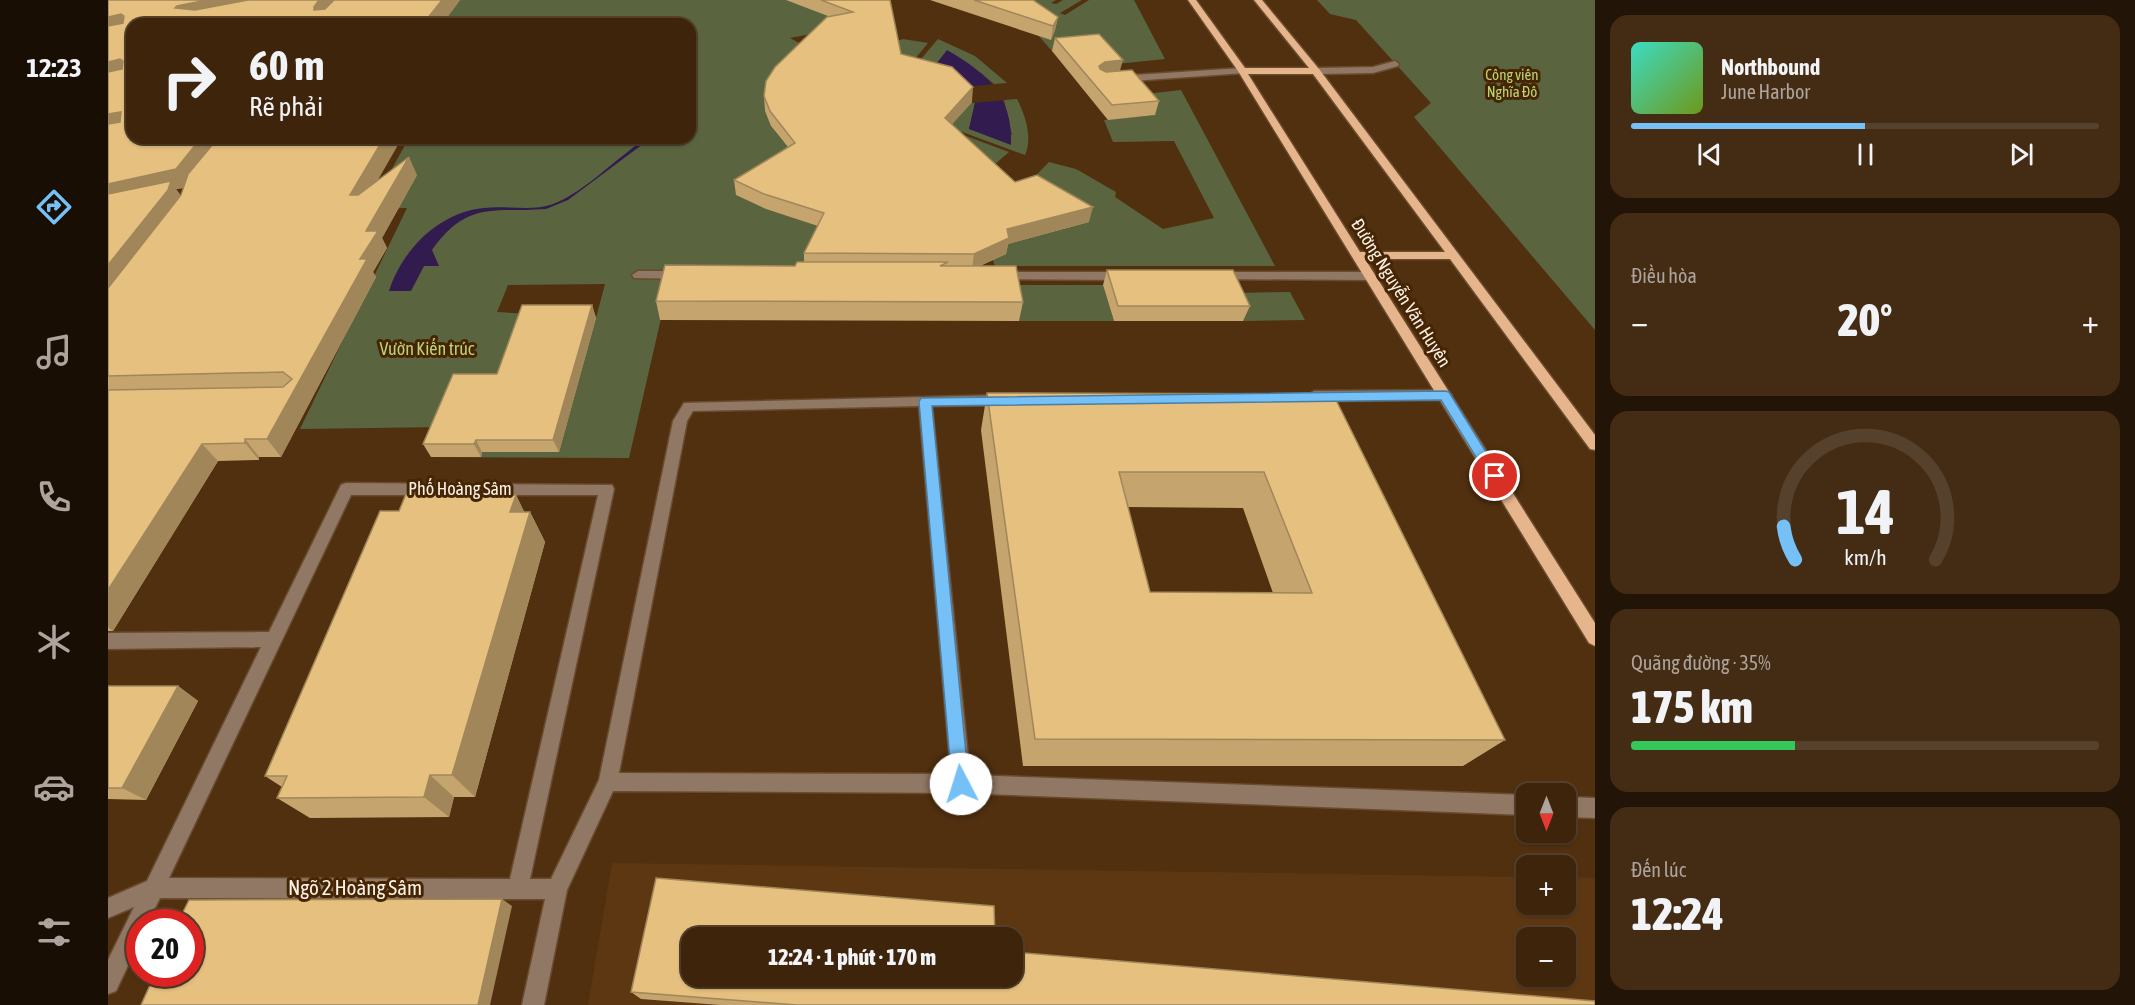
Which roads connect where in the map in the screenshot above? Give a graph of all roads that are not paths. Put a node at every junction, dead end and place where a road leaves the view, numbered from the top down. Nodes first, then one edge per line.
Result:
1 (1192, 0) edge
2 (1258, 0) edge
3 (1395, 64) dead end
4 (1242, 71) junction
5 (1316, 71) junction
6 (1103, 81) edge
7 (1355, 255) junction
8 (1454, 256) junction
9 (638, 275) dead end
10 (697, 275) edge
11 (980, 276) edge
12 (1142, 276) edge
13 (1199, 276) edge
14 (1368, 276) junction
15 (1445, 395) junction
16 (1303, 396) edge
17 (1020, 400) edge
18 (925, 402) junction
19 (1595, 445) edge
20 (1595, 638) edge
21 (274, 639) junction
22 (108, 641) edge
23 (608, 782) junction
24 (961, 784) junction
25 (1516, 805) edge
26 (1576, 807) edge
27 (1595, 808) edge
28 (154, 888) junction
29 (518, 889) junction
30 (556, 889) junction
31 (108, 908) edge
32 (108, 983) edge
33 (533, 1005) edge

1 - 4 main road, Đường Nguyễn Văn Huyên
2 - 5 main road
3 - 5 street
4 - 5 main road
4 - 6 street
4 - 7 main road, Đường Nguyễn Văn Huyên
5 - 8 main road
7 - 8 main road
7 - 14 main road, Đường Nguyễn Văn Huyên
8 - 19 main road
9 - 10 street
11 - 12 street
13 - 14 street
14 - 15 main road, Đường Nguyễn Văn Huyên
15 - 16 street
15 - 20 main road, Đường Nguyễn Văn Huyên
17 - 18 street
18 - 23 street
18 - 24 street
21 - 22 street
21 - 28 street, Phố Hoàng Sâm
21 - 29 street, Phố Hoàng Sâm
23 - 24 street
23 - 30 street
24 - 25 street
26 - 27 street
28 - 29 street, Ngõ 2 Hoàng Sâm
28 - 31 street
28 - 32 street, Phố Hoàng Sâm
29 - 30 street, Ngõ 2 Hoàng Sâm
30 - 33 street

